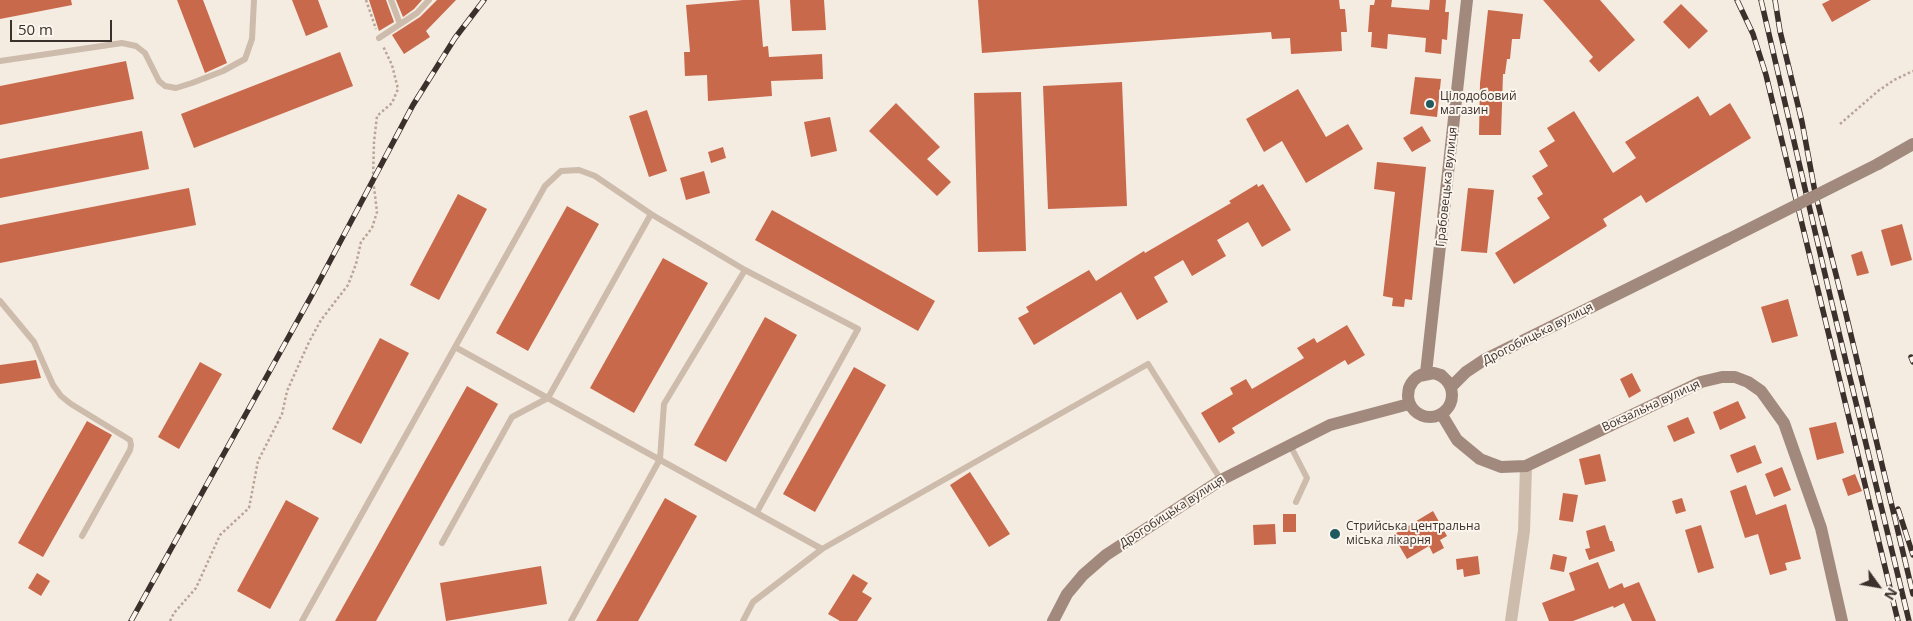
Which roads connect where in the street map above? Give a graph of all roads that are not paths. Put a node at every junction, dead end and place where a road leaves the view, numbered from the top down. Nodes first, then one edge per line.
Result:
1 (254, 0) edge
2 (391, 0) edge
3 (429, 0) edge
4 (1467, 0) edge
5 (400, 24) junction
6 (379, 38) road end
7 (0, 61) edge
8 (1913, 144) edge
9 (651, 214) junction
10 (745, 270) junction
11 (0, 301) edge
12 (455, 347) junction
13 (1426, 373) junction
14 (1452, 386) junction
15 (548, 398) junction
16 (1409, 404) junction
17 (1442, 415) junction
18 (1290, 446) junction
19 (660, 459) junction
20 (1526, 466) junction
21 (1221, 480) junction
22 (1296, 502) dead end
23 (757, 512) junction
24 (82, 536) dead end
25 (442, 543) dead end
26 (822, 549) junction
27 (302, 621) edge
28 (571, 621) edge
29 (743, 621) edge
30 (1053, 621) edge
31 (1511, 621) edge
32 (1842, 621) edge

1 - 7 lane
2 - 5 lane
3 - 5 lane
4 - 13 main road, Грабовецька вулиця
5 - 6 lane
8 - 14 main road, Дрогобицька вулиця, bridge
9 - 10 lane
9 - 12 lane
9 - 15 lane
10 - 19 lane
10 - 23 lane
11 - 24 lane
12 - 15 lane
12 - 27 lane
13 - 14 main road
13 - 16 main road
14 - 17 main road
15 - 19 lane
15 - 25 lane
16 - 17 main road
16 - 18 main road, Дрогобицька вулиця
17 - 20 main road, Вокзальна вулиця
18 - 21 main road, Дрогобицька вулиця
18 - 22 lane
19 - 23 lane
19 - 28 lane
20 - 31 street
20 - 32 main road, Вокзальна вулиця
21 - 26 lane
21 - 30 main road, Дрогобицька вулиця
23 - 26 lane
26 - 29 lane

